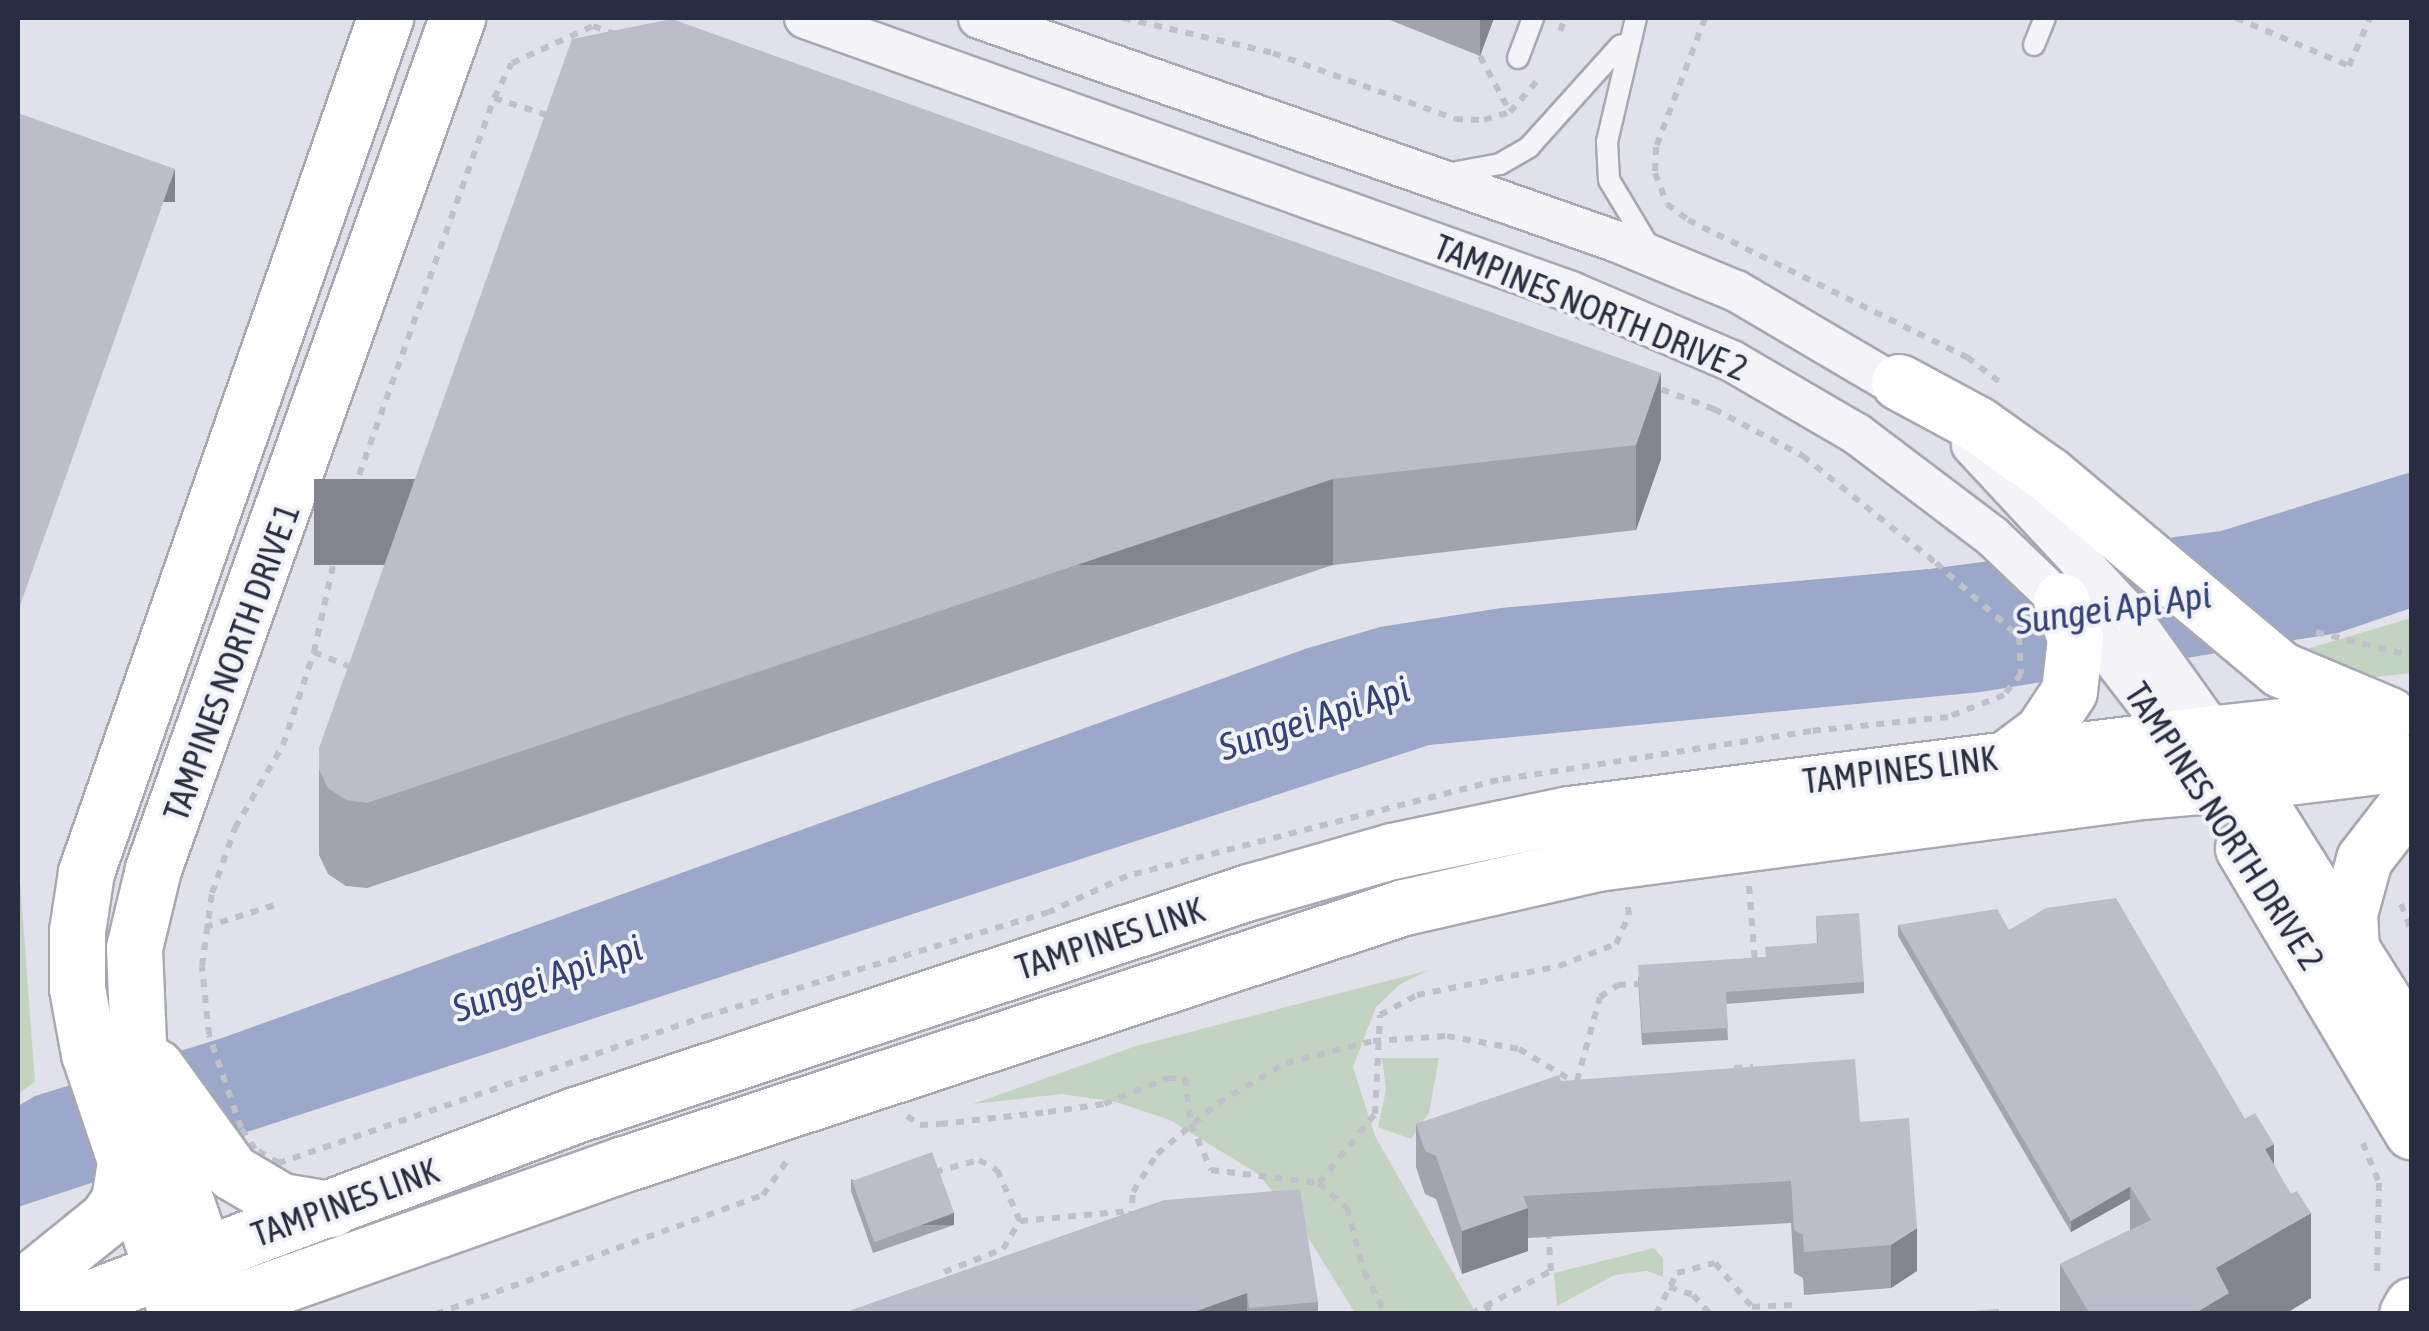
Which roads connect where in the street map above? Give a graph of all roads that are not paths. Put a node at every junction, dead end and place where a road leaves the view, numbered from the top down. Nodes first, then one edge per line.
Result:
1 (385, 18) edge
2 (457, 18) edge
3 (486, 18) edge
4 (805, 18) edge
5 (980, 18) edge
6 (1533, 18) edge
7 (2045, 18) edge
8 (1632, 27) edge
9 (2034, 45) dead end
10 (1518, 58) dead end
11 (426, 118) junction
12 (1437, 176) junction
13 (1666, 262) junction
14 (1900, 382) joint
15 (2080, 527) junction
16 (2061, 600) junction
17 (2192, 718) junction
18 (2404, 730) edge
19 (2010, 756) junction
20 (2226, 784) junction
21 (117, 787) junction
22 (2412, 796) edge
23 (169, 832) junction
24 (1392, 852) junction
25 (1522, 878) junction
26 (2351, 950) junction
27 (138, 1043) junction
28 (2412, 1046) edge
29 (2386, 1134) edge
30 (125, 1164) junction
31 (331, 1209) junction
32 (18, 1290) edge
33 (198, 1295) edge
34 (47, 1314) edge

1 - 21 main road, TAMPINES NORTH DRIVE 1
2 - 11 main road, TAMPINES NORTH DRIVE 1
3 - 11 main road
4 - 16 street, TAMPINES NORTH DRIVE 2
5 - 12 street, TAMPINES NORTH DRIVE 2
6 - 10 lane
7 - 9 lane
8 - 12 lane
8 - 13 lane
11 - 23 main road, TAMPINES NORTH DRIVE 1
12 - 13 street, TAMPINES NORTH DRIVE 2
13 - 14 street, TAMPINES NORTH DRIVE 2
14 - 15 main road
15 - 17 street, TAMPINES NORTH DRIVE 2
15 - 18 main road
16 - 17 street, TAMPINES NORTH DRIVE 2
16 - 19 main road
17 - 18 main road, TAMPINES LINK
17 - 19 main road, TAMPINES LINK
17 - 20 street, TAMPINES NORTH DRIVE 2
18 - 20 main road, TAMPINES LINK
19 - 24 main road, TAMPINES LINK
20 - 25 main road, TAMPINES LINK
20 - 26 main road, TAMPINES NORTH DRIVE 2
20 - 29 main road, TAMPINES NORTH DRIVE 2
21 - 23 main road
21 - 30 main road, TAMPINES NORTH DRIVE 1
22 - 26 main road
23 - 27 main road, TAMPINES NORTH DRIVE 1
24 - 25 main road
24 - 31 main road, TAMPINES LINK
25 - 33 main road, TAMPINES LINK
26 - 28 main road, TAMPINES NORTH DRIVE 2
27 - 31 main road
27 - 33 main road, TAMPINES NORTH DRIVE 1
30 - 32 main road
30 - 33 main road, TAMPINES NORTH DRIVE 1
31 - 33 main road, TAMPINES LINK
33 - 34 main road, TAMPINES LINK

